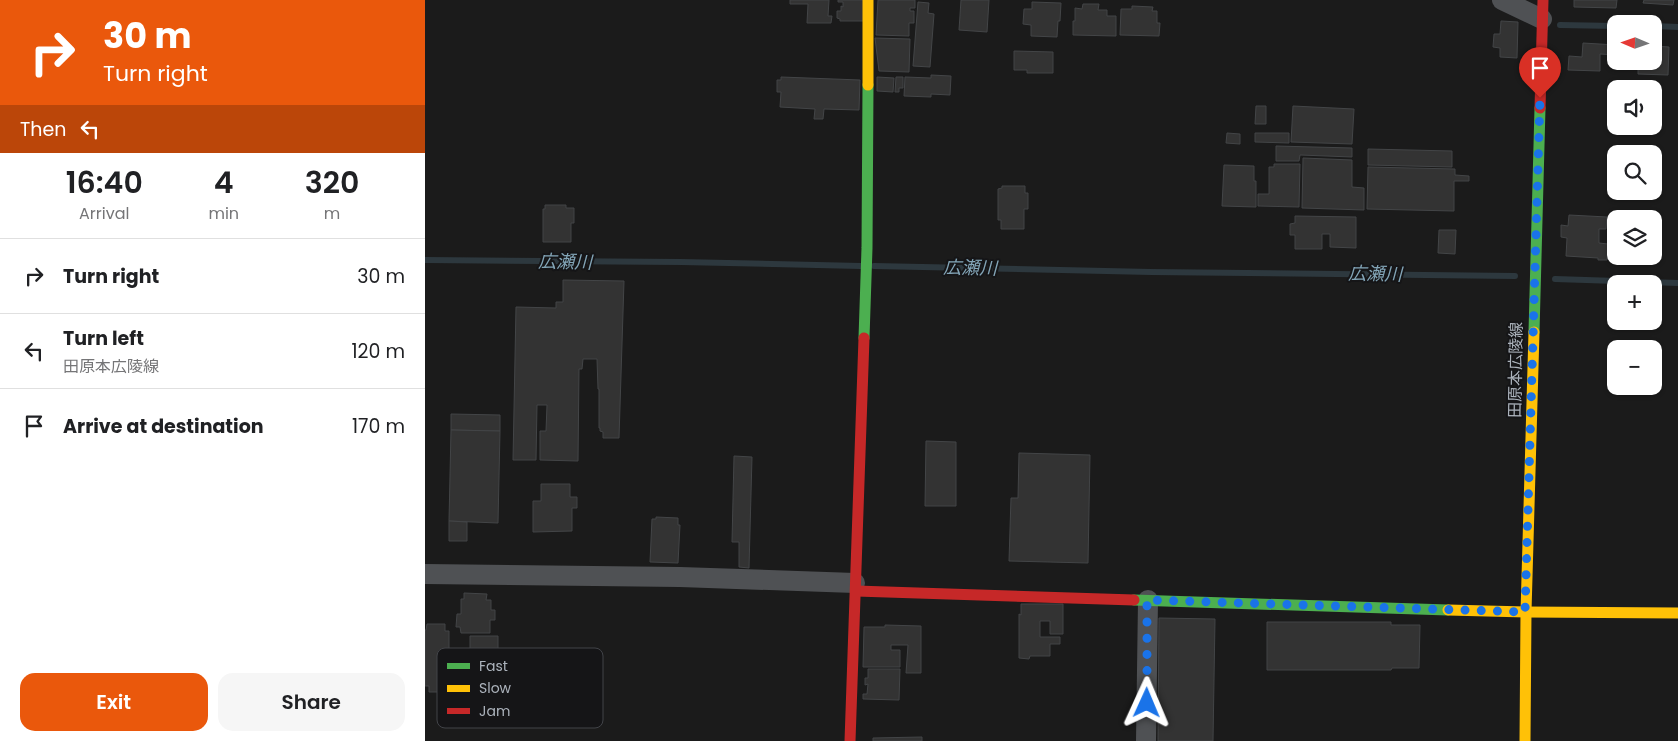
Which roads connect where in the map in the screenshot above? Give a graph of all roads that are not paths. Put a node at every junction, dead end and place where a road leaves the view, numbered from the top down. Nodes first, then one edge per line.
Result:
1 (869, 0) edge
2 (1502, 0) edge
3 (1542, 9) edge
4 (425, 574) edge
5 (855, 587) junction
6 (1147, 600) junction
7 (1525, 612) junction
8 (1678, 613) edge
9 (850, 741) edge
10 (1146, 741) edge
11 (1525, 741) edge

1 - 5 street
2 - 3 street
3 - 7 street, 田原本広陵線
4 - 5 street
5 - 6 street
5 - 9 street
6 - 7 street
6 - 10 street
7 - 8 street
7 - 11 street, 田原本広陵線

